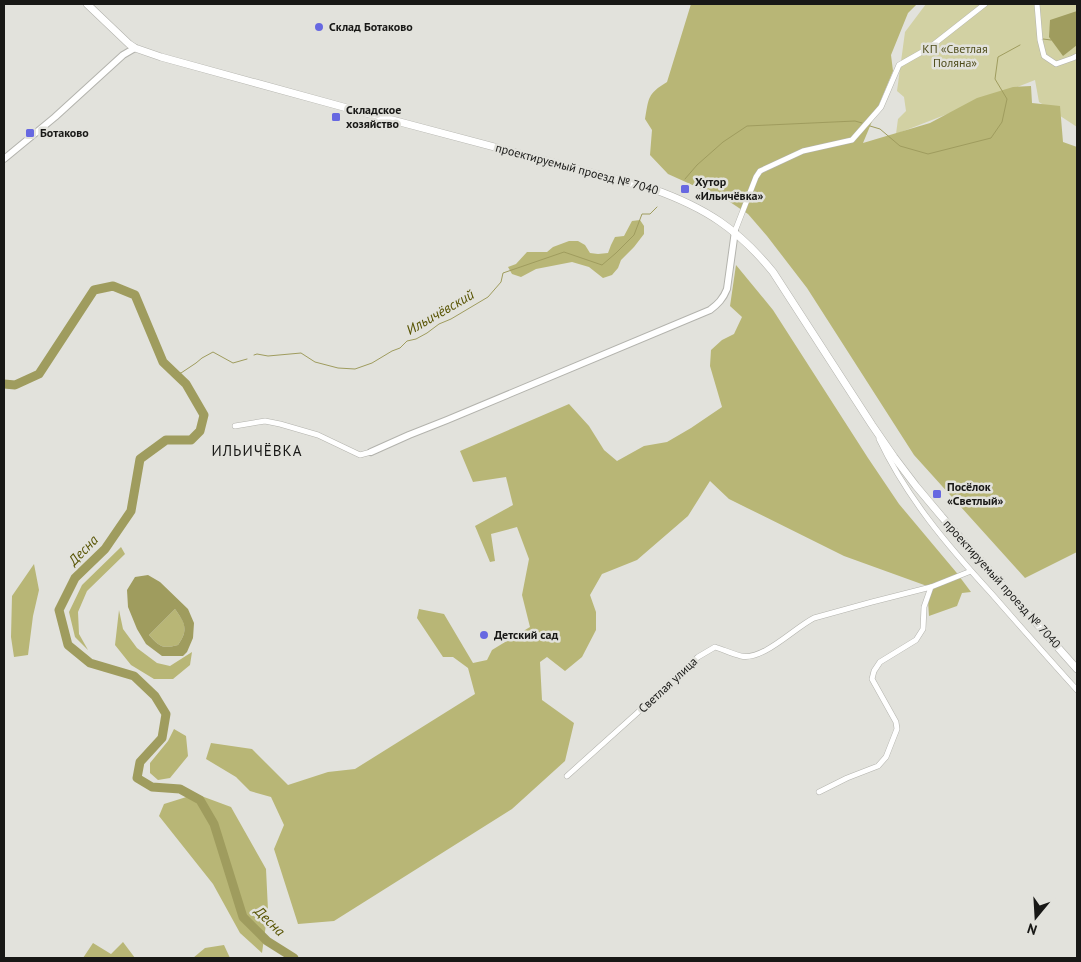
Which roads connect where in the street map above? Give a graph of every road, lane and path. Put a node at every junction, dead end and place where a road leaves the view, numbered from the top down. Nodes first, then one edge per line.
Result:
1 (87, 4) edge
2 (985, 4) edge
3 (1037, 4) edge
4 (135, 48) junction
5 (1077, 56) edge
6 (4, 159) edge
7 (734, 232) junction
8 (872, 425) junction
9 (235, 426) dead end
10 (371, 452) joint
11 (971, 571) junction
12 (931, 587) junction
13 (1077, 669) edge
14 (1077, 690) edge
15 (567, 776) dead end
16 (819, 792) dead end

1 - 4 main road
2 - 7 street
3 - 5 street
4 - 6 street
4 - 7 main road, проектируемый проезд № 7040
7 - 8 main road, проектируемый проезд № 7040
7 - 10 street
8 - 11 street
8 - 13 main road, проектируемый проезд № 7040
9 - 10 street
11 - 12 street, Светлая улица
11 - 14 street
12 - 15 street, Светлая улица
12 - 16 street

